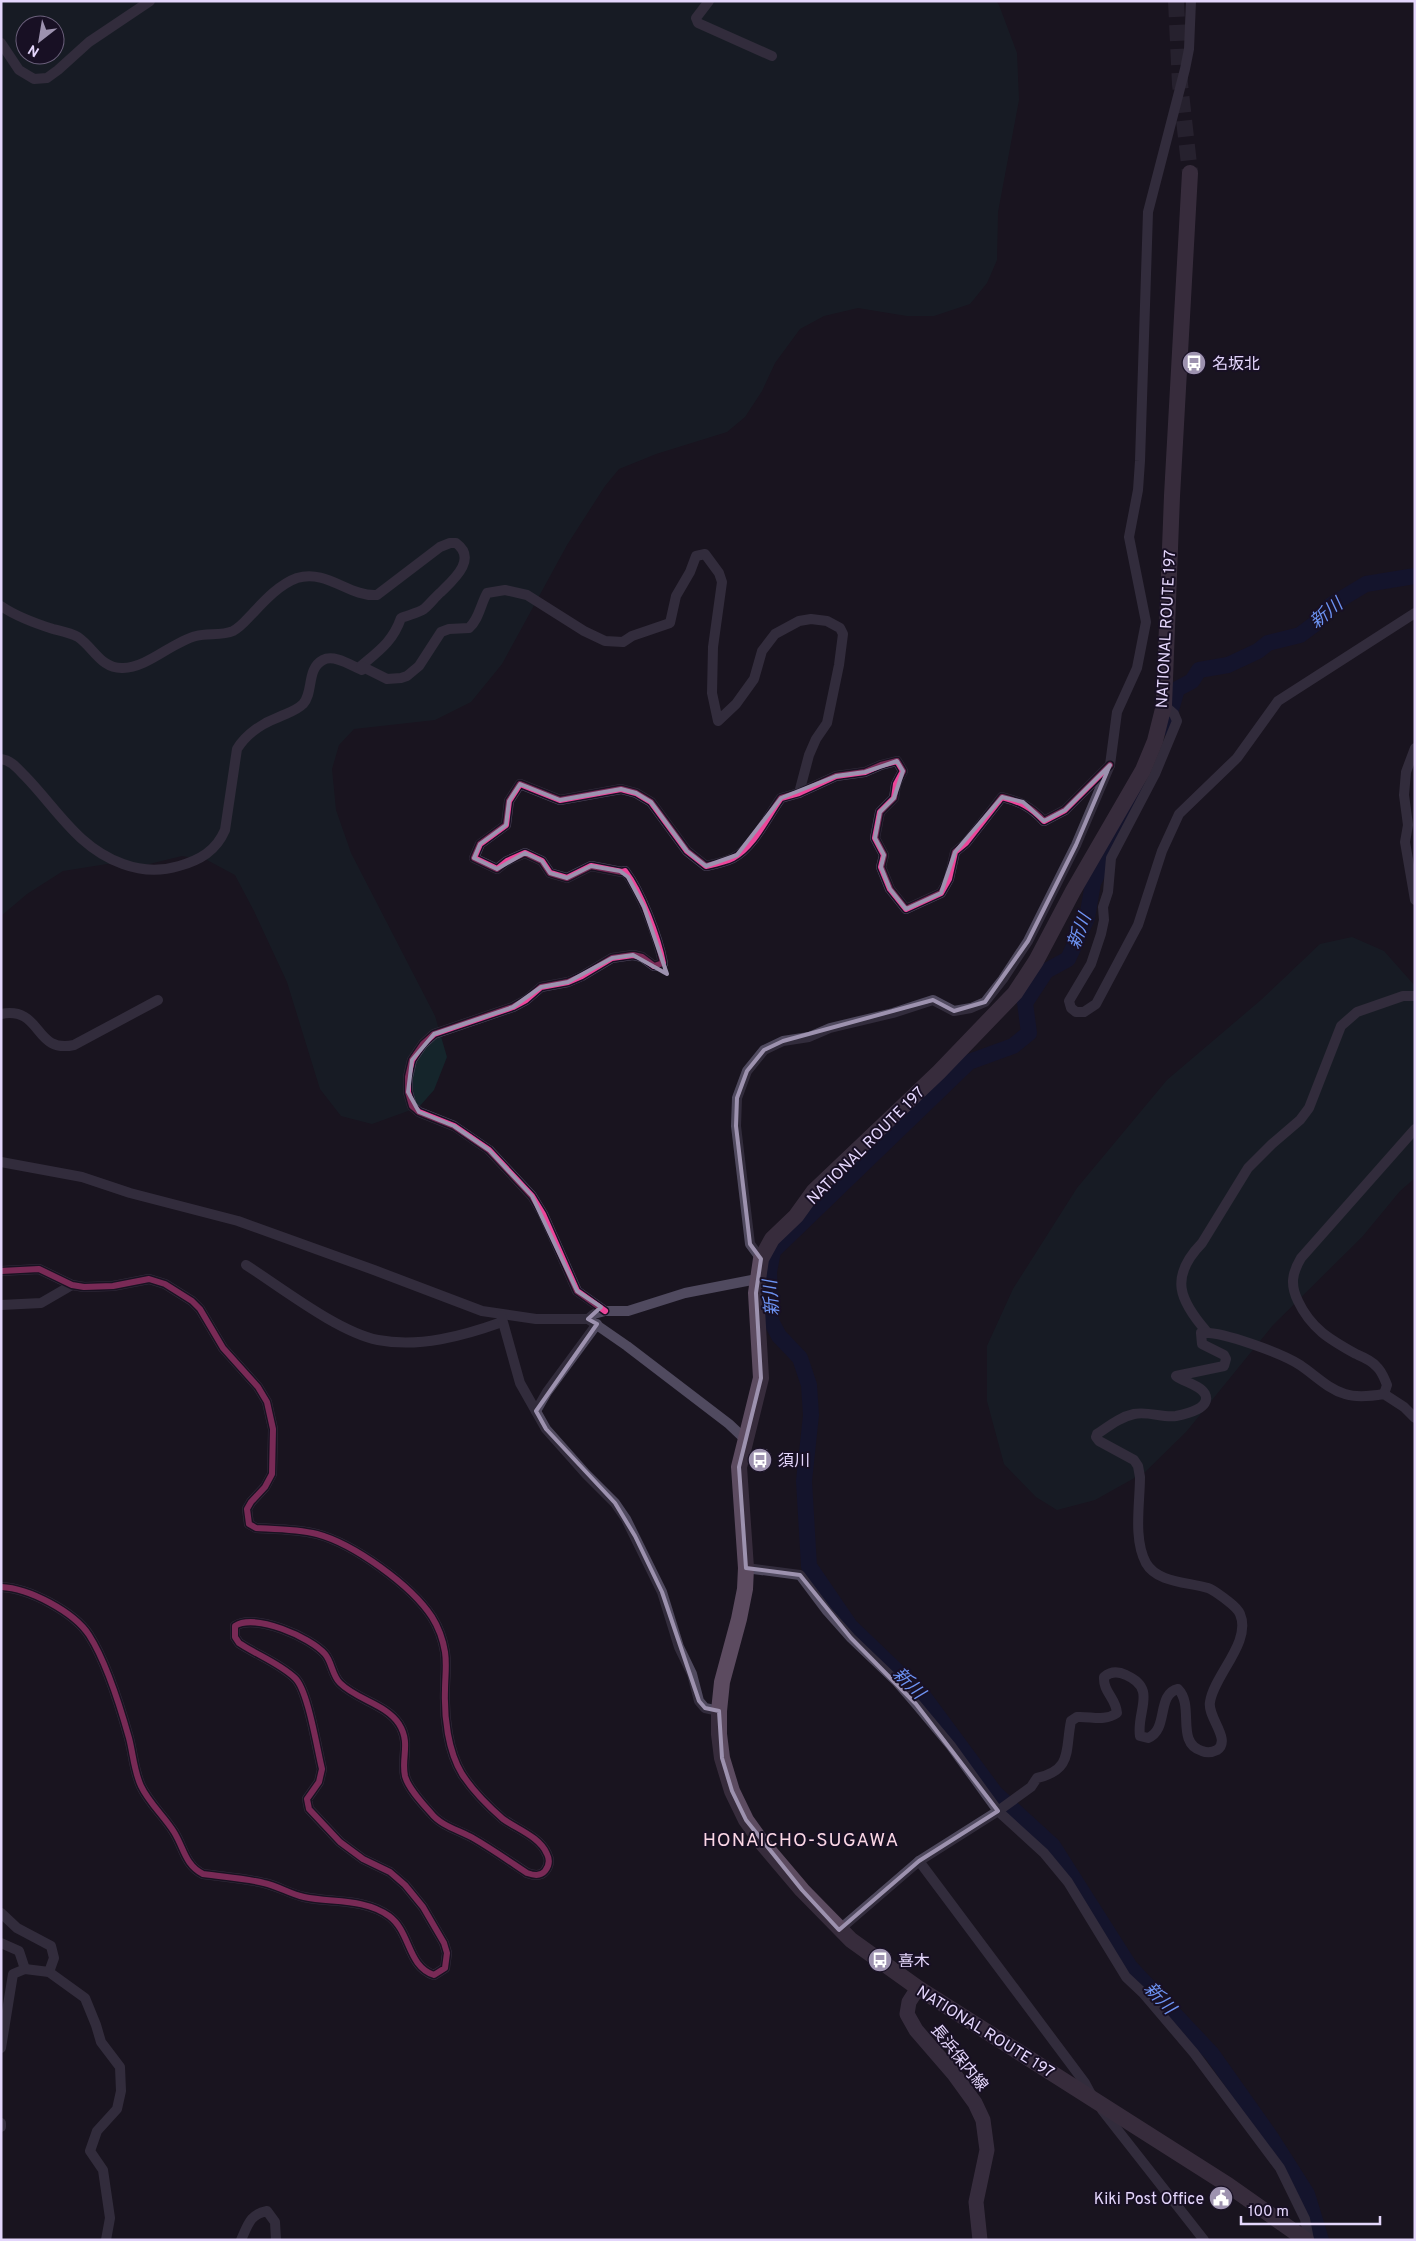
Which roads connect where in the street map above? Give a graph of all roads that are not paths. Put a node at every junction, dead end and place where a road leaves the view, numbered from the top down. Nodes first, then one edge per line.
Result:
1 (150, 1) edge
2 (709, 1) edge
3 (1191, 1) edge
4 (1, 43) edge
5 (772, 56) dead end
6 (1190, 173) tunnel mouth
7 (1, 606) edge
8 (1415, 613) edge
9 (361, 666) junction
10 (1415, 748) edge
11 (1, 759) edge
12 (1110, 765) junction
13 (799, 793) junction
14 (1104, 855) junction
15 (1415, 900) edge
16 (1415, 996) edge
17 (158, 1000) dead end
18 (1, 1014) edge
19 (1415, 1129) edge
20 (1, 1162) edge
21 (761, 1259) junction
22 (246, 1265) dead end
23 (1, 1271) edge
24 (757, 1280) junction
25 (72, 1285) junction
26 (1, 1305) edge
27 (606, 1311) junction
28 (501, 1319) junction
29 (593, 1322) junction
30 (1207, 1332) junction
31 (1384, 1394) junction
32 (536, 1411) junction
33 (1415, 1418) edge
34 (747, 1441) junction
35 (746, 1568) junction
36 (1, 1587) edge
37 (718, 1711) junction
38 (998, 1811) junction
39 (919, 1861) junction
40 (1, 1913) edge
41 (839, 1930) junction
42 (1, 1943) edge
43 (25, 1969) junction
44 (49, 1972) junction
45 (918, 1988) junction
46 (1, 2048) edge
47 (1094, 2100) junction
48 (1, 2123) edge
49 (1, 2128) edge
50 (106, 2240) edge
51 (241, 2240) edge
52 (276, 2240) edge
53 (980, 2240) edge
54 (1204, 2240) edge
55 (1308, 2240) edge

1 - 4 street
2 - 5 street
3 - 12 street
6 - 14 highway, NATIONAL ROUTE 197
7 - 9 street
8 - 14 street
9 - 11 street
9 - 13 street
10 - 15 street
12 - 13 street
12 - 21 street
13 - 27 street
14 - 21 highway, NATIONAL ROUTE 197
16 - 30 street
17 - 18 street
19 - 31 street
20 - 28 street
21 - 24 highway, NATIONAL ROUTE 197
22 - 28 street
23 - 25 street
24 - 27 street
24 - 34 highway, NATIONAL ROUTE 197
25 - 26 street
25 - 36 street
27 - 29 street
28 - 29 street
28 - 32 street
29 - 32 street
29 - 34 street
30 - 31 street
30 - 38 street
31 - 33 street
32 - 37 street
34 - 35 highway, NATIONAL ROUTE 197
35 - 37 highway, NATIONAL ROUTE 197
35 - 38 street
37 - 41 highway, NATIONAL ROUTE 197
38 - 39 street
38 - 55 street
39 - 41 street
39 - 47 street
40 - 44 street
41 - 45 highway, NATIONAL ROUTE 197
42 - 43 street
43 - 44 street
43 - 46 street
44 - 50 street
45 - 47 highway, NATIONAL ROUTE 197
45 - 53 main road, 長浜保内線
47 - 54 street
47 - 55 highway, NATIONAL ROUTE 197
48 - 49 street
51 - 52 street

